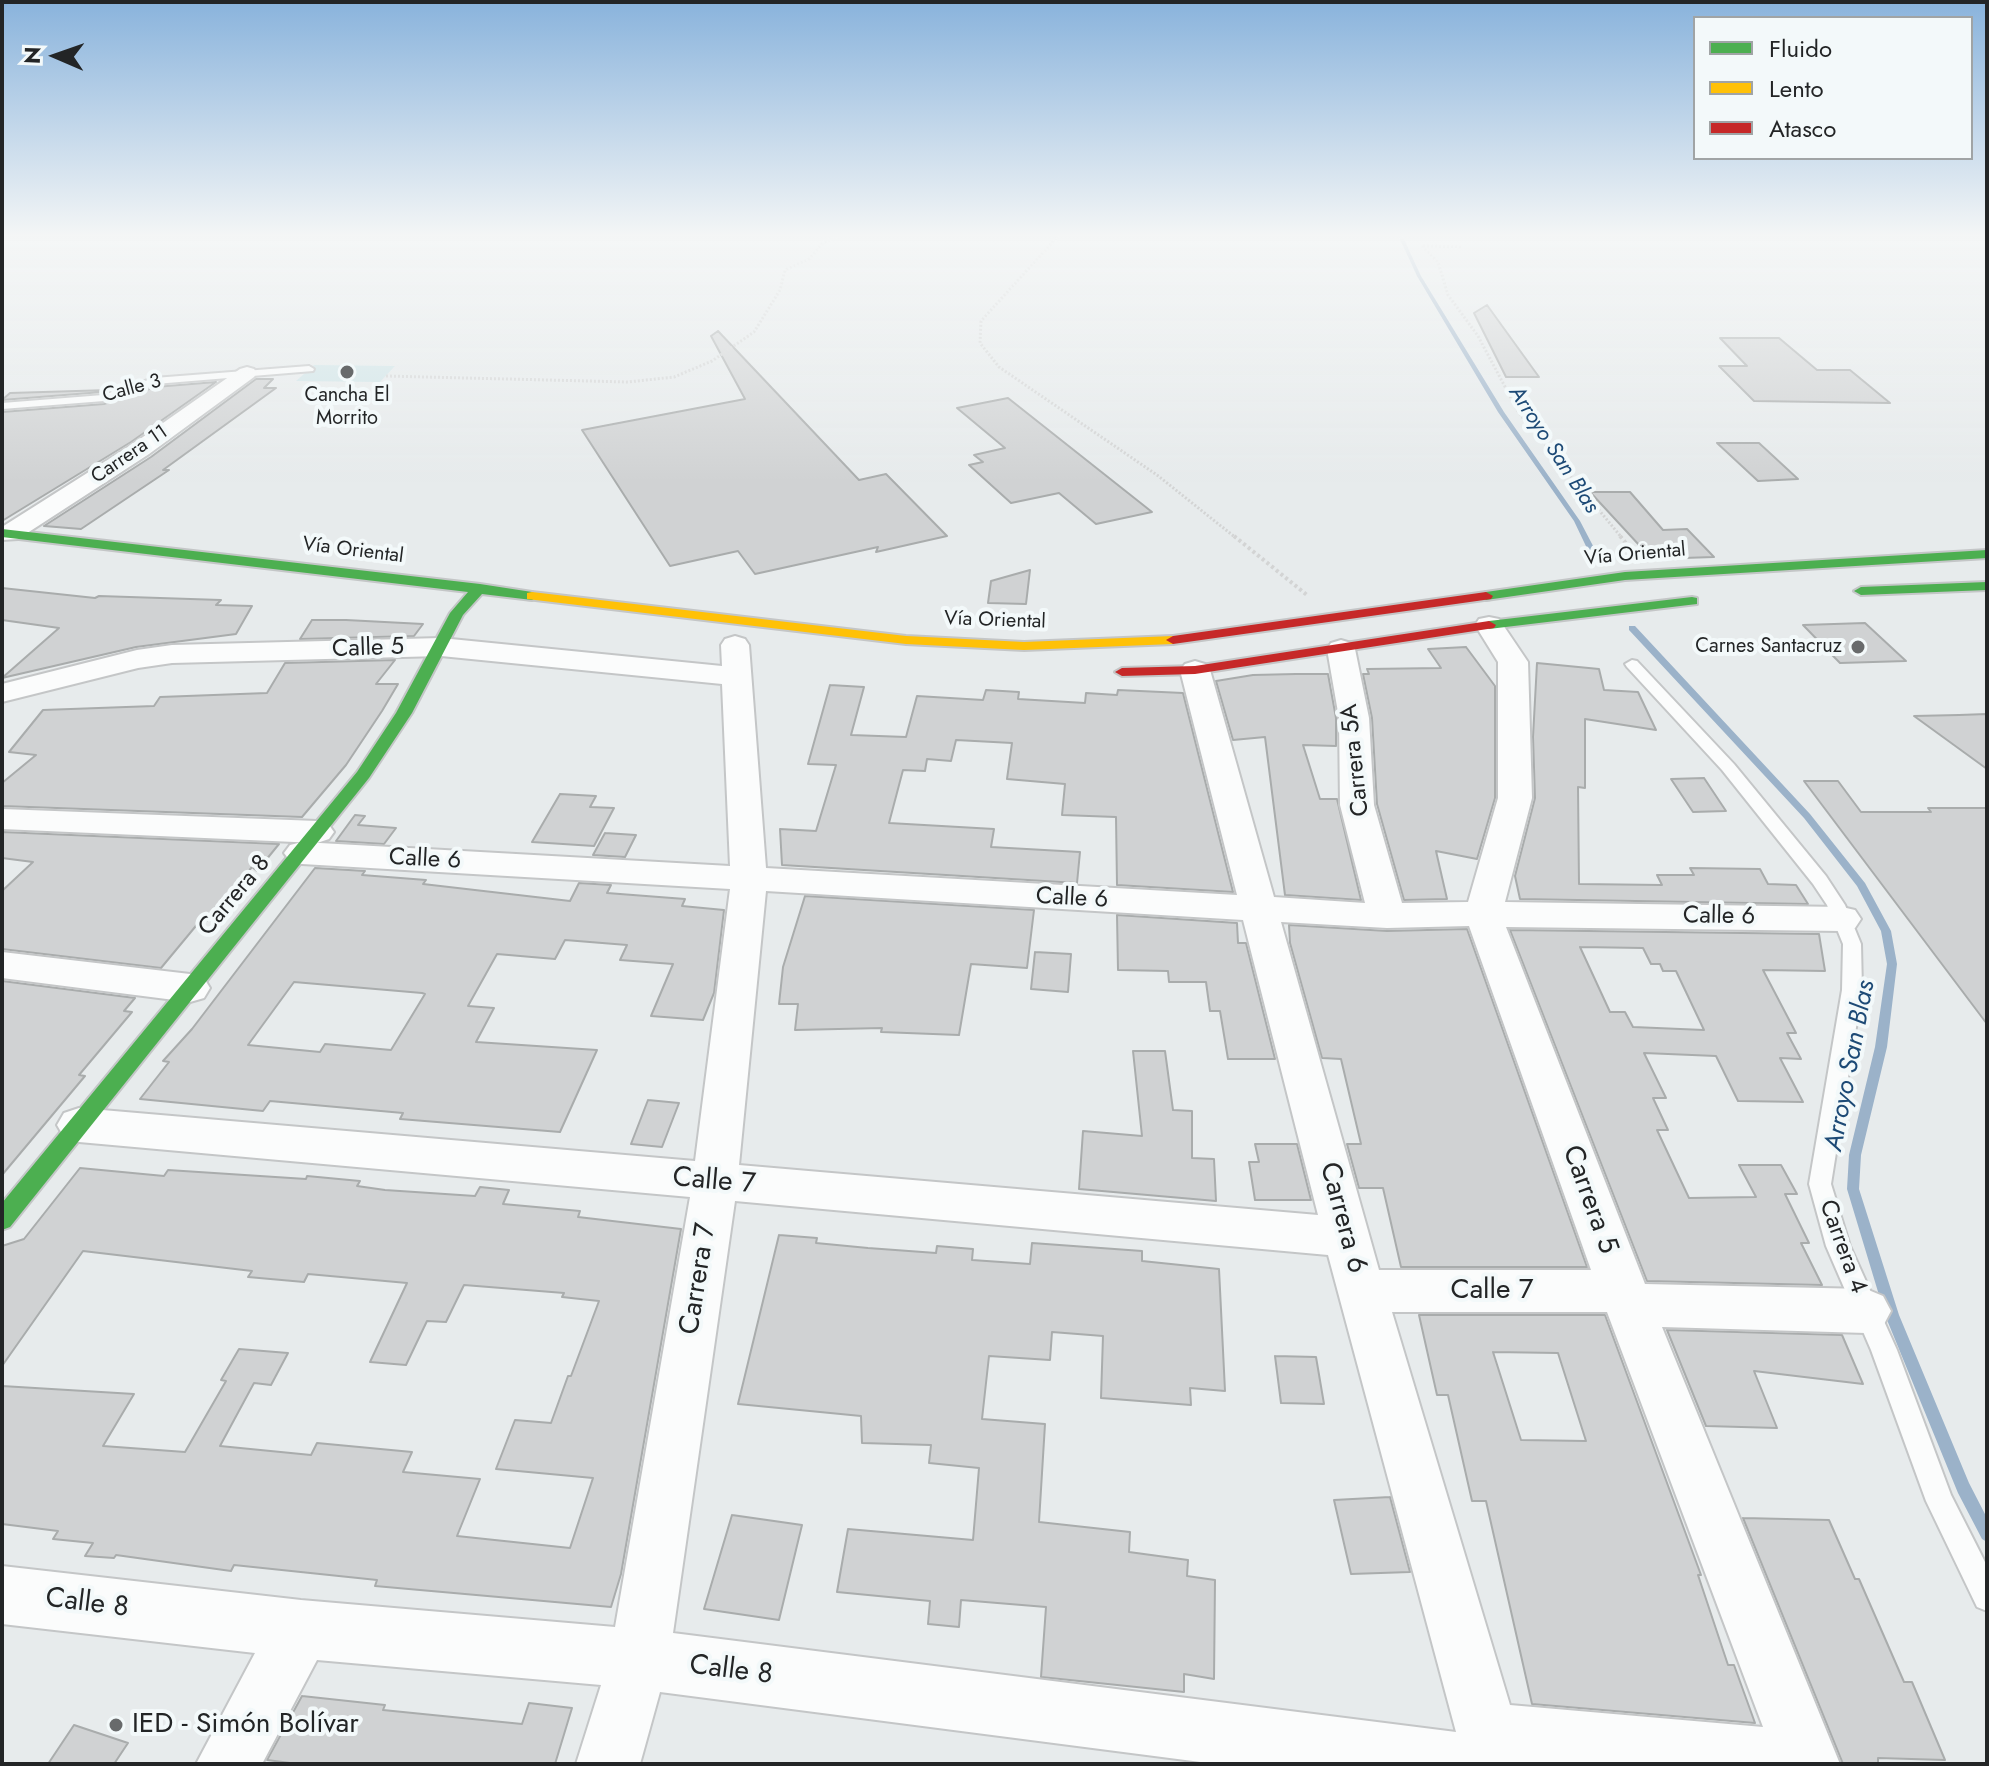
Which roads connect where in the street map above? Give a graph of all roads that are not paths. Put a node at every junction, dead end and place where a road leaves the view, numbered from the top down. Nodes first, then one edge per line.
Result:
1 (309, 369) dead end
2 (247, 373) junction
3 (2, 406) edge
4 (6, 533) edge
5 (1987, 554) edge
6 (1987, 586) edge
7 (480, 588) junction
8 (1844, 592) dead end
9 (1718, 598) dead end
10 (449, 612) junction
11 (488, 616) dead end
12 (1489, 625) junction
13 (1338, 634) junction
14 (441, 647) junction
15 (736, 653) joint
16 (1632, 664) dead end
17 (1195, 670) junction
18 (1103, 673) dead end
19 (2, 693) edge
20 (2, 819) edge
21 (310, 842) junction
22 (749, 880) junction
23 (1258, 910) junction
24 (1483, 914) junction
25 (1387, 916) junction
26 (1842, 919) junction
27 (2, 965) edge
28 (190, 988) junction
29 (79, 1125) junction
30 (715, 1182) junction
31 (2, 1220) edge
32 (1348, 1237) junction
33 (1361, 1291) junction
34 (1626, 1298) junction
35 (1866, 1311) junction
36 (2, 1595) edge
37 (1987, 1597) edge
38 (301, 1629) junction
39 (639, 1659) junction
40 (1481, 1754) edge
41 (1808, 1763) edge
42 (228, 1764) edge
43 (608, 1764) edge

1 - 2 lane, Calle 3
2 - 3 lane, Calle 3
2 - 4 street, Carrera 11
4 - 7 main road, Vía Oriental
5 - 13 main road, Vía Oriental
6 - 8 main road
7 - 10 main road, Carrera 8
7 - 13 main road, Vía Oriental
9 - 12 main road, Vía Oriental
10 - 11 main road
10 - 14 main road, Carrera 8
12 - 13 main road, Vía Oriental
12 - 24 street
13 - 17 main road, Vía Oriental
13 - 25 street, Carrera 5A
14 - 15 street, Calle 5
14 - 19 street, Calle 5
14 - 21 main road, Carrera 8
15 - 22 street, Carrera 7
16 - 26 lane, Carrera 4
17 - 18 main road, Vía Oriental
17 - 23 street, Carrera 6
20 - 21 street, Calle 6
21 - 22 street, Calle 6
21 - 28 main road, Carrera 8
22 - 23 street, Calle 6
22 - 30 street, Carrera 7
23 - 25 street, Calle 6
23 - 32 street, Carrera 6
24 - 25 street, Calle 6
24 - 26 street, Calle 6
24 - 34 street, Carrera 5
26 - 35 lane, Carrera 4
27 - 28 street
28 - 29 main road, Carrera 8
29 - 30 street, Calle 7
29 - 31 main road, Carrera 8
30 - 32 street, Calle 7
30 - 39 street, Carrera 7
32 - 33 street, Carrera 6
33 - 34 street, Calle 7
33 - 40 street, Carrera 6
34 - 35 street, Calle 7
34 - 41 street, Carrera 5
35 - 37 lane, Carrera 4
36 - 38 street, Calle 8
38 - 39 street, Calle 8
38 - 42 street
39 - 40 street, Calle 8
39 - 43 street, Carrera 7
40 - 41 street, Calle 8

